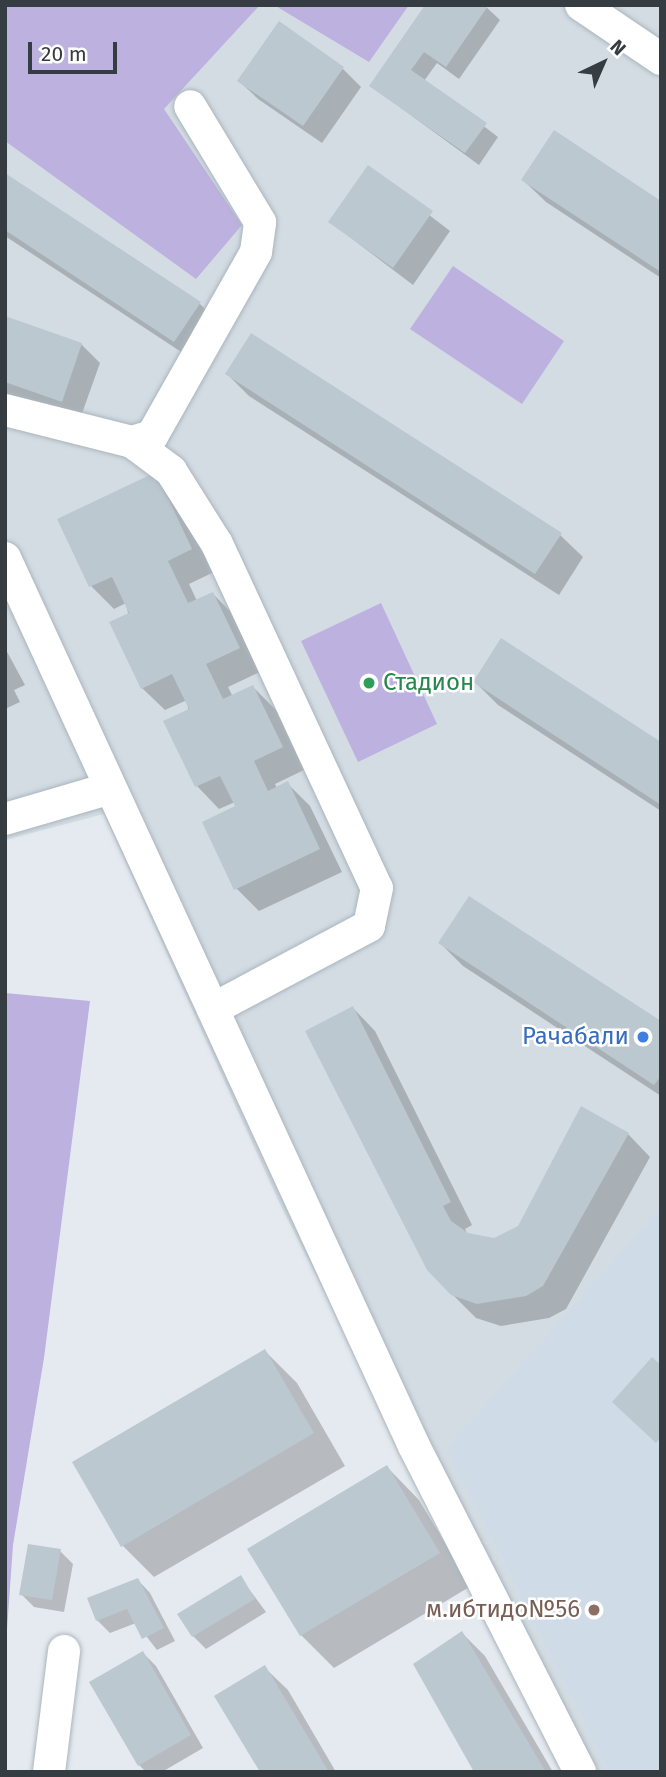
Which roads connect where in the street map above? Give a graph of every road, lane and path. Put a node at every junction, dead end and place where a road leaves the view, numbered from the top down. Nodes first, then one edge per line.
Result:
1 (580, 5) edge
2 (661, 59) edge
3 (190, 106) dead end
4 (5, 410) edge
5 (132, 442) junction
6 (5, 558) edge
7 (111, 788) junction
8 (5, 819) edge
9 (213, 1009) junction
10 (64, 1651) dead end
11 (50, 1772) edge
12 (580, 1772) edge

1 - 2 street
3 - 5 street
4 - 5 street
5 - 9 street
6 - 7 street
7 - 8 street
7 - 9 street
9 - 12 street
10 - 11 street

